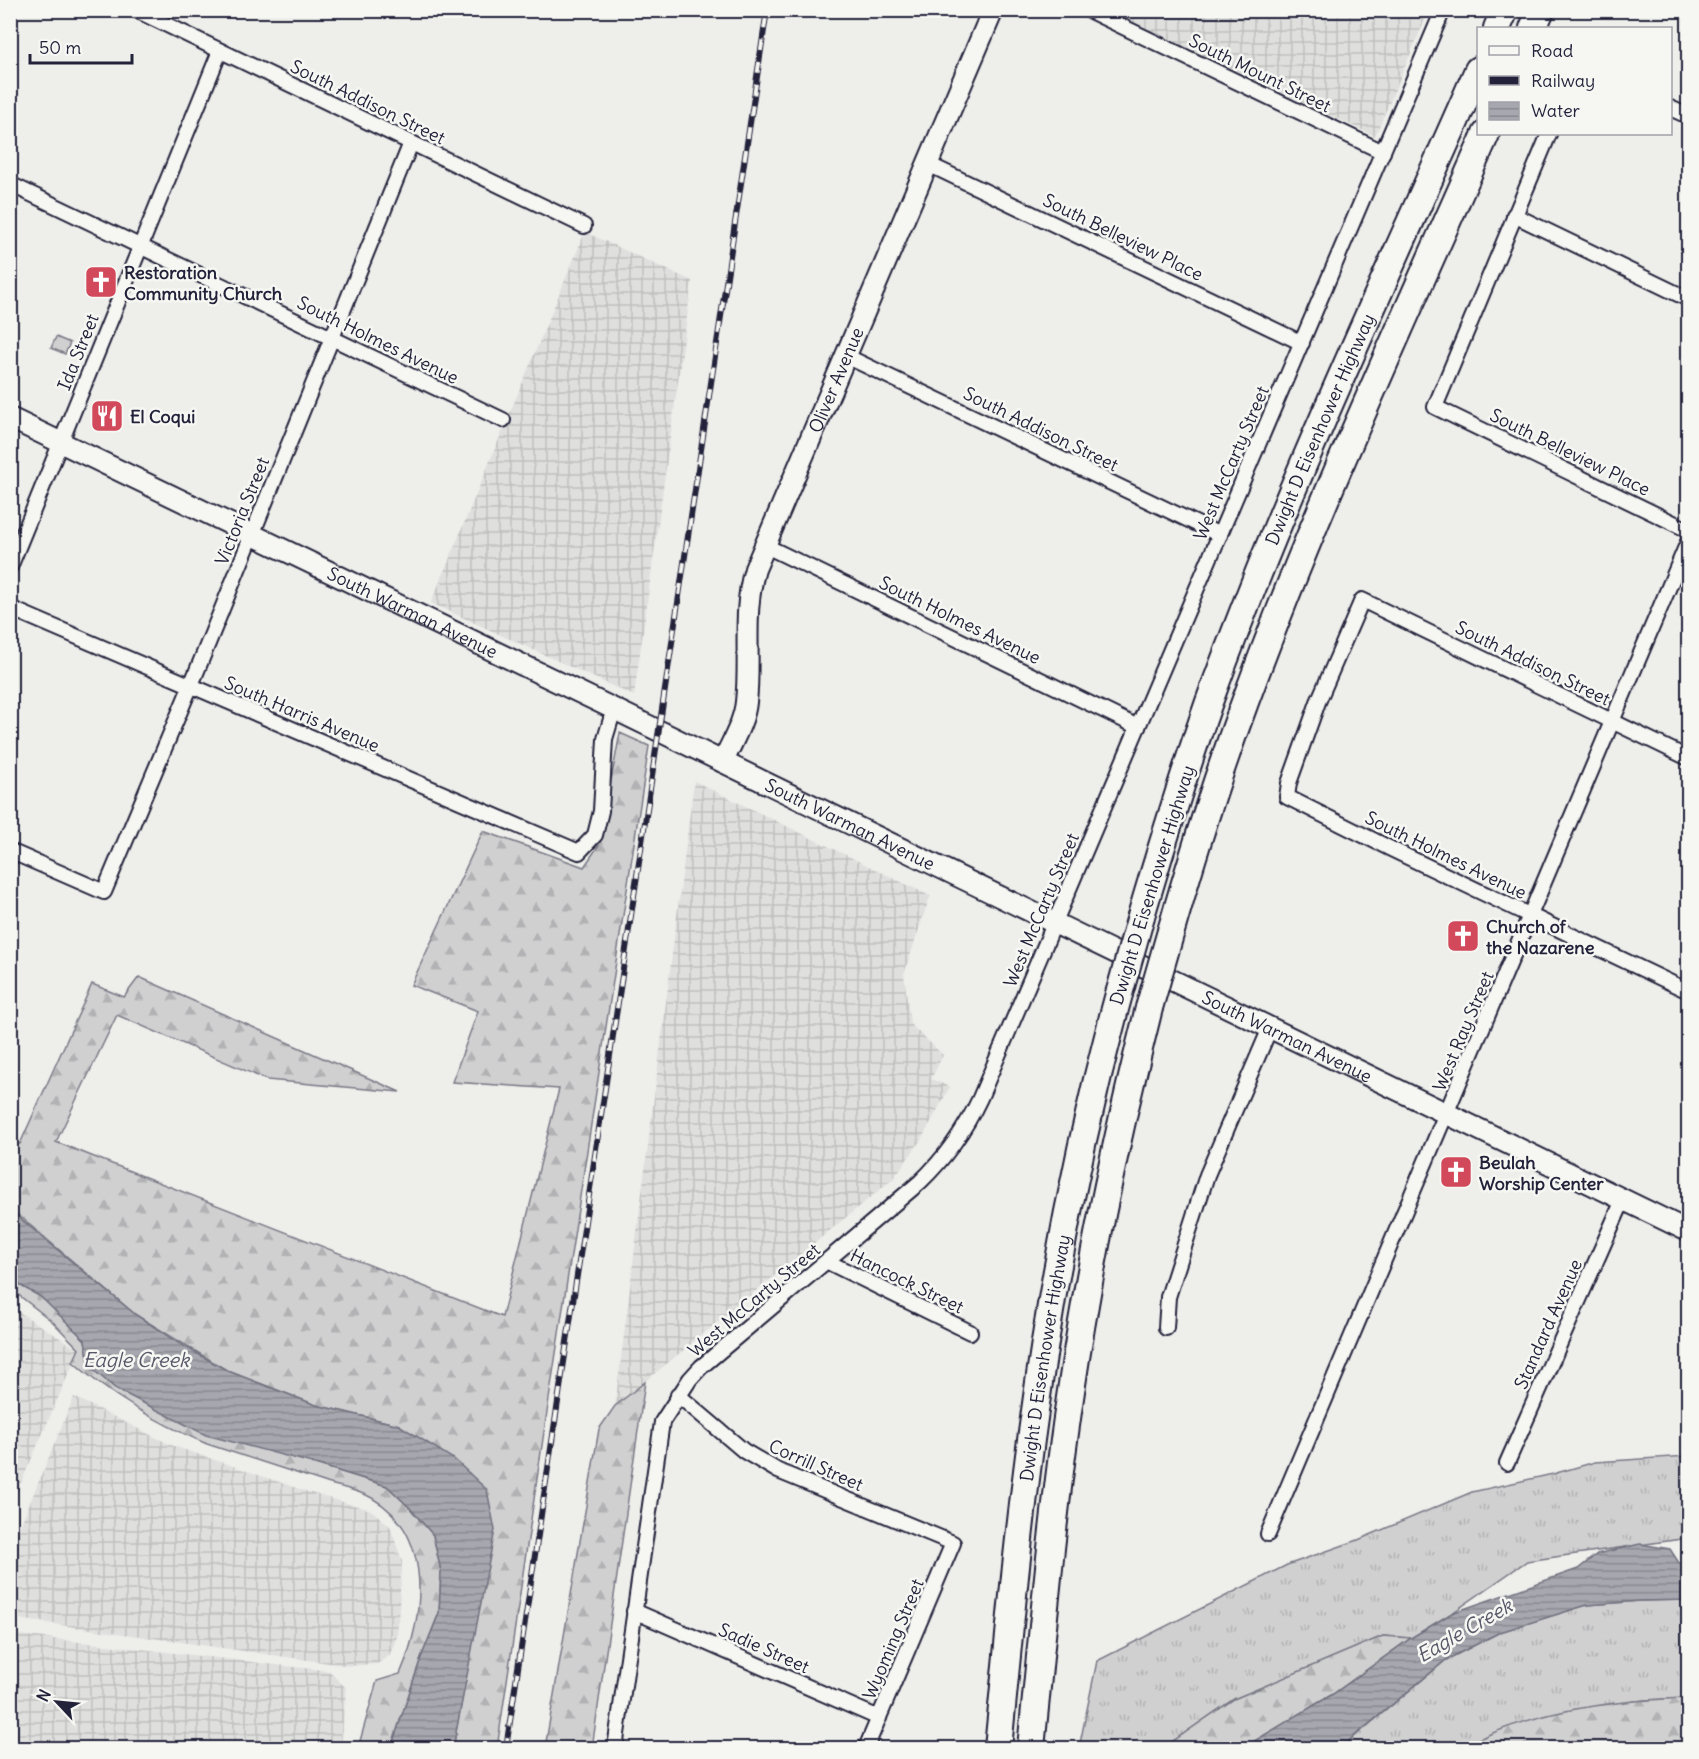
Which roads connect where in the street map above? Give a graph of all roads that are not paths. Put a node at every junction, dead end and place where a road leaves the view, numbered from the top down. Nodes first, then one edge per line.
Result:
1 (136, 10) edge
2 (993, 10) edge
3 (1088, 10) edge
4 (1443, 10) edge
5 (1505, 10) edge
6 (1541, 10) edge
7 (1497, 27) edge
8 (1533, 27) edge
9 (220, 51) junction
10 (1477, 75) edge
11 (1672, 108) edge
12 (1689, 116) edge
13 (1486, 135) edge
14 (1549, 135) edge
15 (411, 142) junction
16 (1383, 152) junction
17 (928, 164) junction
18 (10, 184) edge
19 (1514, 215) junction
20 (584, 226) dead end
21 (140, 245) junction
22 (1689, 299) edge
23 (332, 338) junction
24 (1302, 343) junction
25 (846, 356) junction
26 (10, 418) edge
27 (503, 420) dead end
28 (61, 443) junction
29 (1689, 530) edge
30 (252, 535) junction
31 (1220, 535) junction
32 (1689, 542) edge
33 (766, 546) junction
34 (10, 567) edge
35 (10, 608) edge
36 (191, 686) junction
37 (614, 709) junction
38 (1613, 722) junction
39 (1138, 727) junction
40 (1689, 758) edge
41 (723, 762) junction
42 (1287, 797) joint
43 (10, 851) edge
44 (1531, 916) junction
45 (1055, 923) junction
46 (1689, 991) edge
47 (1270, 1028) junction
48 (1448, 1114) junction
49 (1623, 1200) junction
50 (1689, 1232) edge
51 (828, 1262) junction
52 (1166, 1328) dead end
53 (970, 1332) dead end
54 (678, 1395) junction
55 (1507, 1463) dead end
56 (1268, 1534) dead end
57 (953, 1543) joint
58 (634, 1611) junction
59 (879, 1718) junction
60 (615, 1749) edge
61 (866, 1749) edge
62 (998, 1749) edge
63 (1031, 1749) edge

1 - 9 street, South Addison Street
2 - 17 main road, Oliver Avenue
3 - 16 street, South Mount Street
4 - 16 street, West McCarty Street
5 - 7 highway
6 - 8 highway
9 - 15 street, South Addison Street
9 - 21 street, Ida Street
10 - 62 highway, Dwight D Eisenhower Highway, bridge
11 - 12 street
13 - 63 highway, Dwight D Eisenhower Highway, bridge
14 - 19 street
15 - 20 street, South Addison Street
15 - 23 street, Victoria Street
16 - 24 street, West McCarty Street
17 - 24 street, South Belleview Place
17 - 25 main road, Oliver Avenue
18 - 21 street, South Holmes Avenue
19 - 22 street
19 - 29 street, South Belleview Place
21 - 23 street, South Holmes Avenue
21 - 28 street, Ida Street
23 - 27 street, South Holmes Avenue
23 - 30 street, Victoria Street
24 - 31 street, West McCarty Street
25 - 31 street, South Addison Street
25 - 33 main road, Oliver Avenue
26 - 28 main road, South Warman Avenue
28 - 30 main road, South Warman Avenue
28 - 34 street, Ida Street
30 - 36 street, Victoria Street
30 - 37 main road, South Warman Avenue
31 - 39 street, West McCarty Street
32 - 38 street, West Ray Street
33 - 39 street, South Holmes Avenue
33 - 41 main road, Oliver Avenue
35 - 36 street, South Harris Avenue
36 - 37 street, South Harris Avenue
36 - 43 street, Victoria Street
37 - 41 main road, South Warman Avenue
38 - 40 street, South Addison Street
38 - 42 street, South Addison Street
38 - 44 street, West Ray Street
39 - 45 street, West McCarty Street
41 - 45 main road, South Warman Avenue
42 - 44 street, South Holmes Avenue
44 - 46 street, South Holmes Avenue
44 - 48 street, West Ray Street
45 - 47 main road, South Warman Avenue
45 - 51 street, West McCarty Street
47 - 48 main road, South Warman Avenue
47 - 52 street
48 - 49 main road, South Warman Avenue
48 - 56 street, West Ray Street
49 - 50 main road, South Warman Avenue
49 - 55 street, Standard Avenue
51 - 53 street, Hancock Street
51 - 54 street, West McCarty Street
54 - 57 street, Corrill Street
54 - 58 street, West McCarty Street
57 - 59 street, Wyoming Street
58 - 59 street, Sadie Street
58 - 60 street, West McCarty Street
59 - 61 street, Wyoming Street

